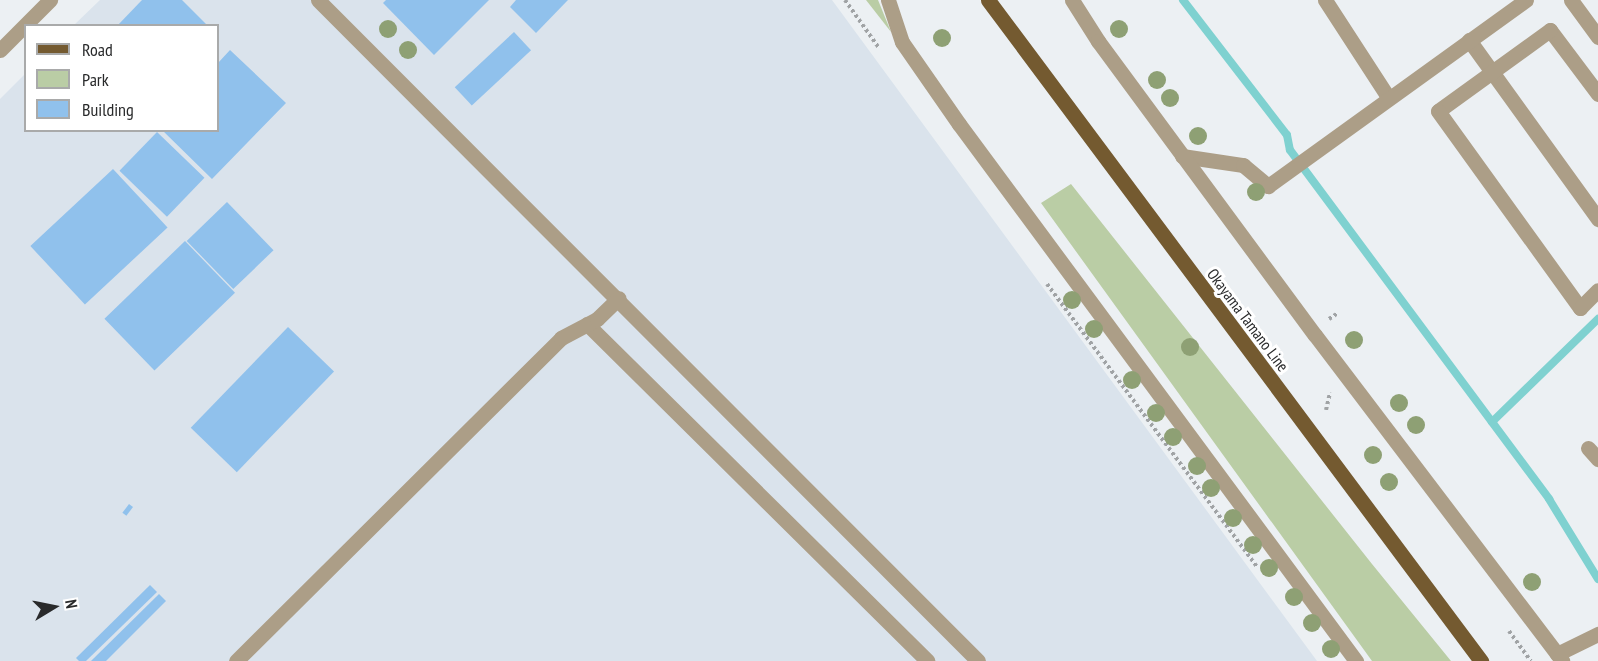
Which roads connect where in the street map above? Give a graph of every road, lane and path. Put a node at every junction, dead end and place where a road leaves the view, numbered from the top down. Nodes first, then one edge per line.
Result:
1 (50, 0) edge
2 (318, 0) edge
3 (888, 0) edge
4 (988, 0) edge
5 (1072, 0) edge
6 (1325, 0) edge
7 (1526, 0) edge
8 (1571, 0) edge
9 (26, 24) edge
10 (24, 26) edge
11 (1598, 37) edge
12 (1469, 40) junction
13 (0, 50) edge
14 (1492, 72) junction
15 (1598, 94) edge
16 (1388, 97) junction
17 (1182, 156) junction
18 (1598, 219) edge
19 (1598, 290) edge
20 (619, 298) junction
21 (587, 324) junction
22 (1598, 634) edge
23 (1560, 658) edge
24 (236, 661) edge
25 (927, 661) edge
26 (978, 661) edge
27 (1356, 661) edge
28 (1481, 661) edge

1 - 9 street
2 - 20 street
3 - 27 street
4 - 28 main road, Okayama Tamano Line
5 - 17 street
6 - 16 street
7 - 12 street
8 - 11 street
10 - 13 street
12 - 14 street
12 - 16 street
14 - 15 street
14 - 18 street
14 - 19 street
16 - 17 street
17 - 23 street
20 - 21 street
20 - 26 street
21 - 24 street
21 - 25 street
22 - 23 street

